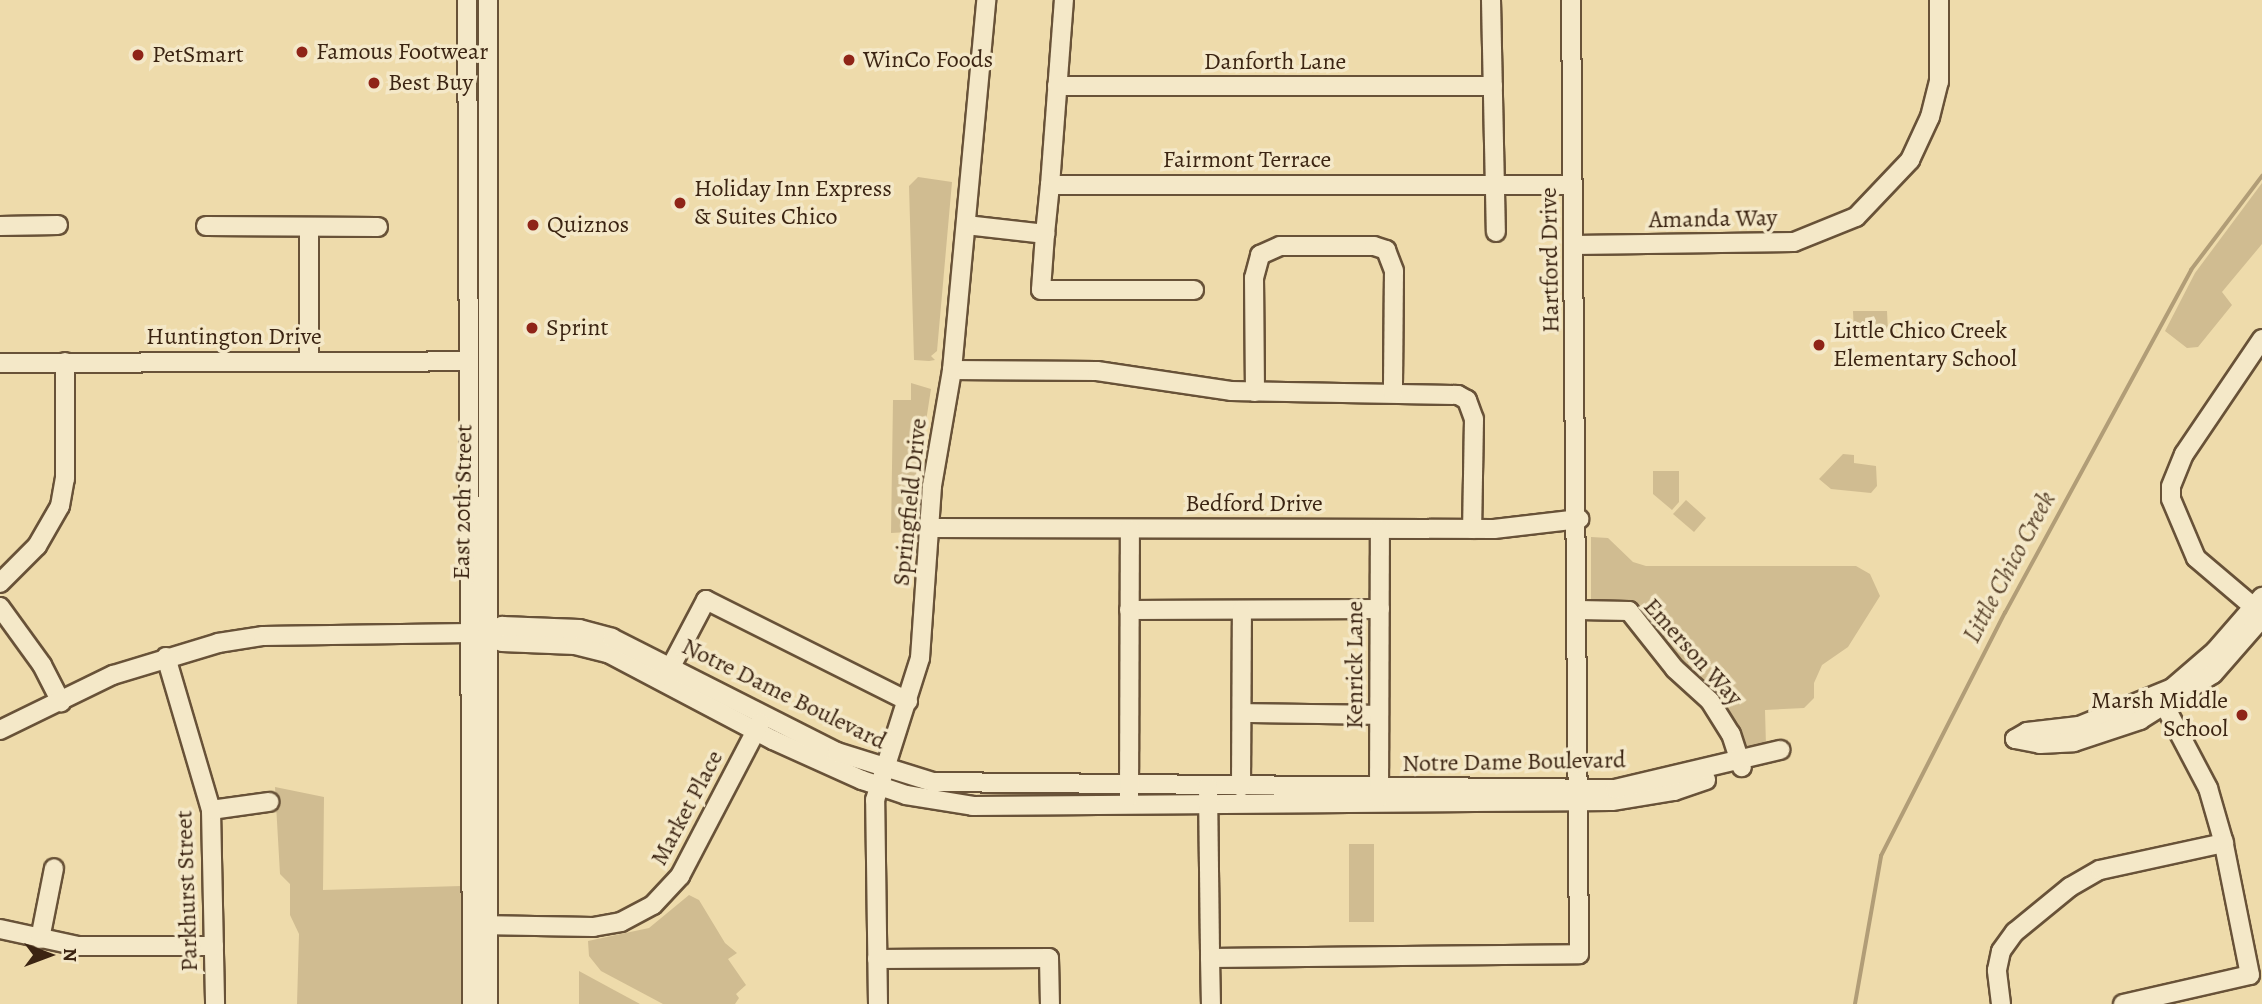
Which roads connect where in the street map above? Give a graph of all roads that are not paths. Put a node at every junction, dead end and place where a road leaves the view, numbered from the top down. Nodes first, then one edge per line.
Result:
1 (467, 0) edge
2 (488, 0) edge
3 (986, 0) edge
4 (1065, 0) edge
5 (1491, 0) edge
6 (1571, 0) edge
7 (1939, 0) edge
8 (1057, 86) junction
9 (1493, 86) junction
10 (1495, 184) junction
11 (1050, 185) junction
12 (1573, 185) junction
13 (58, 225) dead end
14 (966, 225) junction
15 (0, 226) edge
16 (206, 226) dead end
17 (309, 227) junction
18 (378, 227) dead end
19 (1496, 232) dead end
20 (1045, 234) junction
21 (1574, 246) junction
22 (1194, 290) dead end
23 (2262, 339) edge
24 (468, 361) junction
25 (65, 362) junction
26 (309, 362) junction
27 (0, 363) edge
28 (952, 370) junction
29 (1255, 392) junction
30 (1393, 393) junction
31 (1579, 519) junction
32 (928, 528) junction
33 (1130, 529) junction
34 (1380, 529) junction
35 (1472, 529) junction
36 (0, 583) edge
37 (0, 607) edge
38 (1380, 609) junction
39 (2260, 609) edge
40 (1129, 610) junction
41 (1242, 610) junction
42 (1579, 610) junction
43 (478, 634) junction
44 (166, 657) junction
45 (667, 673) junction
46 (908, 701) junction
47 (2162, 701) junction
48 (61, 702) junction
49 (1242, 713) junction
50 (1379, 715) junction
51 (760, 724) junction
52 (0, 730) edge
53 (1740, 763) joint
54 (881, 778) junction
55 (1241, 787) junction
56 (1208, 795) junction
57 (1379, 795) junction
58 (1579, 795) junction
59 (1129, 796) junction
60 (268, 802) dead end
61 (211, 810) junction
62 (2224, 843) junction
63 (54, 867) dead end
64 (471, 868) junction
65 (482, 925) junction
66 (0, 929) edge
67 (40, 939) junction
68 (214, 946) junction
69 (1210, 958) junction
70 (877, 959) junction
71 (215, 1004) edge
72 (472, 1004) edge
73 (488, 1004) edge
74 (878, 1004) edge
75 (1051, 1004) edge
76 (1211, 1004) edge
77 (2001, 1004) edge
78 (2123, 1004) edge

1 - 24 street, East 20th Street
2 - 43 street, East 20th Street
3 - 14 street, Springfield Drive
4 - 8 street
5 - 9 street
6 - 12 street, Hartford Drive
7 - 21 street, Amanda Way
8 - 9 street, Danforth Lane
8 - 11 street
9 - 10 street
10 - 11 street, Fairmont Terrace
10 - 12 street, Fairmont Terrace
10 - 19 street
11 - 20 street
12 - 21 street, Hartford Drive
13 - 15 street
14 - 20 street
14 - 28 street, Springfield Drive
16 - 17 street
17 - 18 street
17 - 26 street
20 - 22 street
21 - 31 street, Hartford Drive
23 - 39 street
24 - 26 street, Huntington Drive
24 - 43 street, East 20th Street
25 - 26 street, Huntington Drive
25 - 27 street, Huntington Drive
25 - 36 street
28 - 29 street
28 - 32 street, Springfield Drive
29 - 30 street
29 - 30 street
30 - 35 street
31 - 35 street, Bedford Drive
31 - 42 street, Hartford Drive
32 - 33 street, Bedford Drive
32 - 46 street, Springfield Drive
33 - 34 street, Bedford Drive
33 - 40 street
34 - 35 street, Bedford Drive
34 - 38 street, Kenrick Lane
37 - 48 street
38 - 41 street
38 - 50 street, Kenrick Lane
39 - 47 street
40 - 41 street
40 - 59 street
41 - 49 street
42 - 53 street, Emerson Way
42 - 58 street, Hartford Drive
43 - 44 street, Notre Dame Boulevard
43 - 45 street, Notre Dame Boulevard
43 - 64 street, East 20th Street
43 - 65 street, East 20th Street
44 - 48 street, Notre Dame Boulevard
44 - 61 street, Parkhurst Street
45 - 46 street
45 - 51 street, Notre Dame Boulevard
46 - 54 street, Springfield Drive
47 - 47 street
47 - 62 street
48 - 52 street, Notre Dame Boulevard
49 - 50 street
49 - 55 street
50 - 57 street, Kenrick Lane
51 - 54 street, Notre Dame Boulevard
51 - 65 street, Market Place
53 - 58 street, Notre Dame Boulevard
54 - 59 street, Notre Dame Boulevard
54 - 70 street, Springfield Drive
55 - 56 street, Notre Dame Boulevard
55 - 57 street, Notre Dame Boulevard
56 - 57 street, Notre Dame Boulevard
56 - 59 street, Notre Dame Boulevard
56 - 69 street
57 - 58 street, Notre Dame Boulevard
58 - 69 street, Hartford Drive
60 - 61 street
61 - 68 street, Parkhurst Street
62 - 77 street
62 - 78 street
63 - 67 street
64 - 65 street, East 20th Street
64 - 72 street, East 20th Street
65 - 73 street, East 20th Street
66 - 67 street
67 - 68 street
68 - 71 street, Parkhurst Street
69 - 76 street
70 - 74 street, Springfield Drive
70 - 75 street

